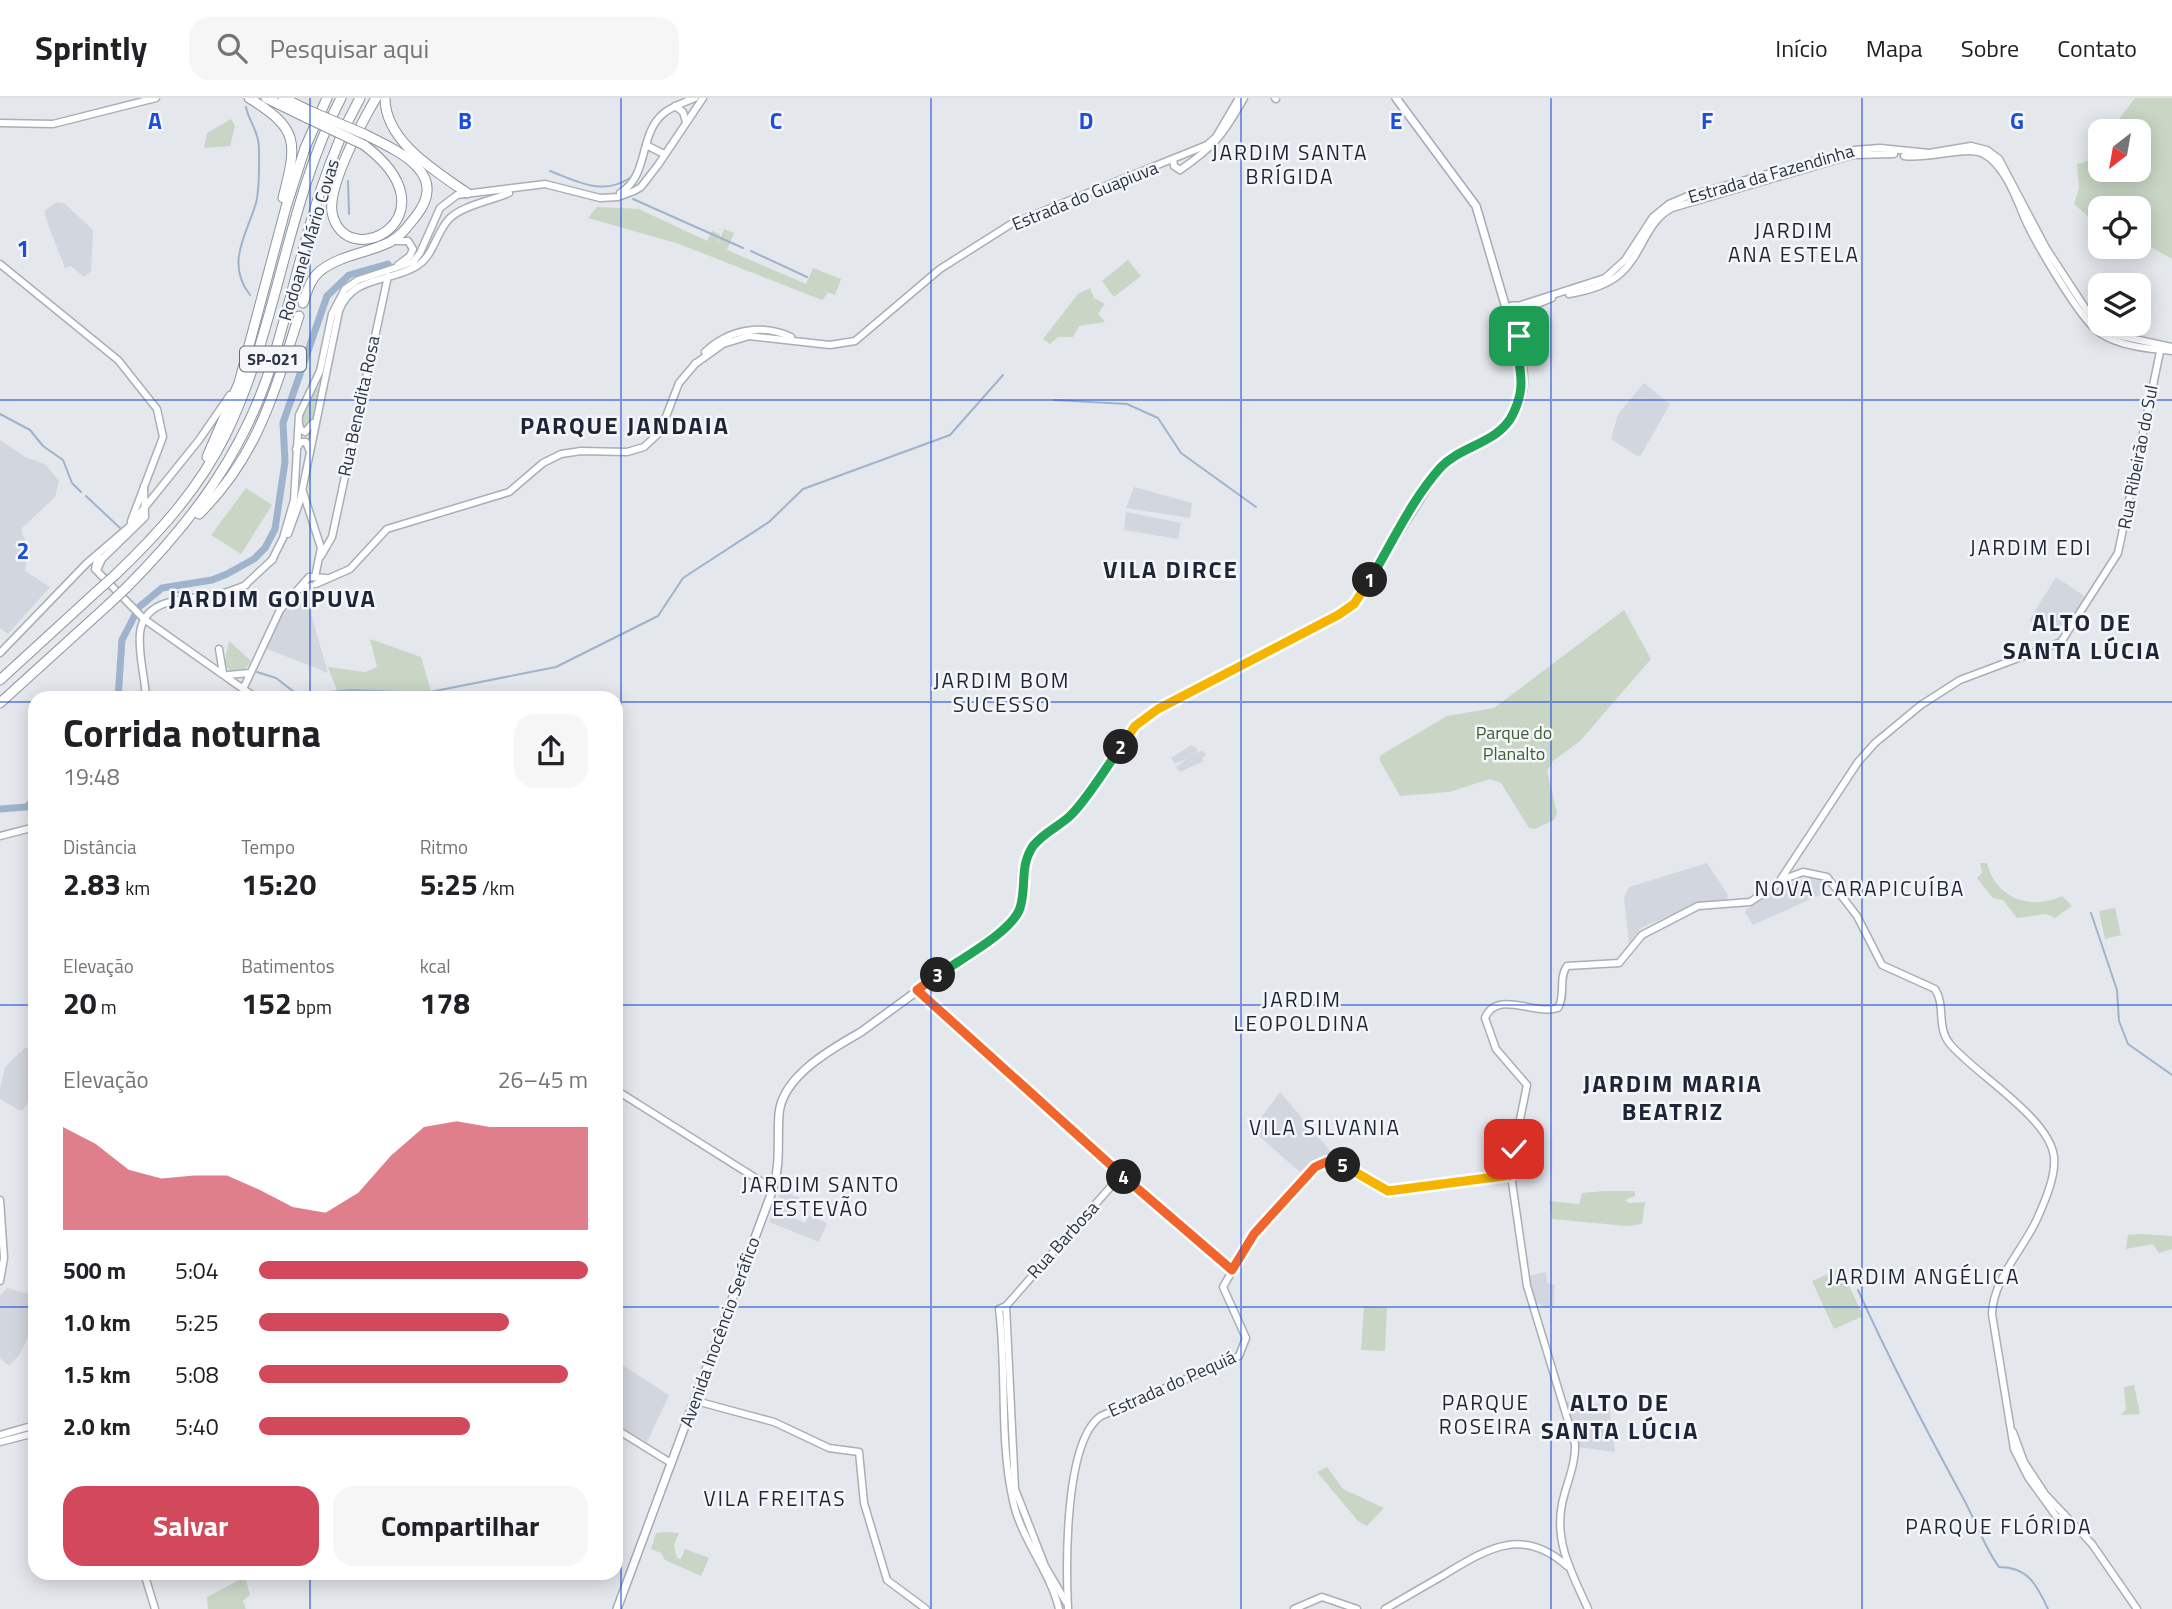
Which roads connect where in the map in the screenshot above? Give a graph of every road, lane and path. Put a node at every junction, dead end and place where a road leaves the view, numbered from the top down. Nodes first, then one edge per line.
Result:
1 (156, 98) edge
2 (249, 98) edge
3 (265, 98) edge
4 (285, 98) edge
5 (328, 98) edge
6 (341, 98) edge
7 (360, 98) edge
8 (376, 98) edge
9 (385, 98) edge
10 (695, 98) edge
11 (703, 98) edge
12 (1242, 98) edge
13 (1396, 98) edge
14 (675, 106) junction
15 (309, 114) junction
16 (686, 122) junction
17 (0, 124) edge
18 (364, 139) junction
19 (383, 144) junction
20 (646, 145) junction
21 (1184, 154) junction
22 (664, 155) junction
23 (1189, 164) junction
24 (1176, 165) junction
25 (451, 182) junction
26 (520, 188) junction
27 (467, 194) junction
28 (609, 199) junction
29 (456, 214) junction
30 (390, 242) junction
31 (0, 264) edge
32 (268, 266) junction
33 (389, 273) junction
34 (1608, 279) junction
35 (375, 280) junction
36 (1501, 289) junction
37 (384, 290) junction
38 (303, 303) dead end
39 (1516, 306) junction
40 (1506, 308) junction
41 (1526, 315) junction
42 (299, 316) dead end
43 (1510, 324) junction
44 (1522, 327) junction
45 (2160, 348) junction
46 (2172, 349) edge
47 (1518, 350) junction
48 (243, 364) junction
49 (317, 414) junction
50 (299, 415) junction
51 (296, 450) junction
52 (310, 454) junction
53 (145, 481) junction
54 (303, 483) junction
55 (190, 494) junction
56 (300, 501) junction
57 (145, 508) junction
58 (134, 509) junction
59 (310, 519) junction
60 (335, 522) junction
61 (129, 527) junction
62 (290, 530) junction
63 (173, 540) junction
64 (320, 543) junction
65 (101, 551) junction
66 (321, 556) junction
67 (272, 560) junction
68 (102, 579) junction
69 (312, 580) junction
70 (141, 616) junction
71 (219, 649) dead end
72 (0, 653) edge
73 (250, 673) junction
74 (224, 674) junction
75 (0, 680) edge
76 (244, 687) junction
77 (145, 691) edge
78 (248, 691) edge
79 (0, 703) edge
80 (28, 829) edge
81 (0, 836) edge
82 (1778, 883) junction
83 (917, 990) junction
84 (623, 1094) edge
85 (1121, 1175) junction
86 (1511, 1175) junction
87 (773, 1189) junction
88 (0, 1200) edge
89 (1232, 1270) junction
90 (0, 1281) edge
91 (1003, 1308) junction
92 (696, 1401) junction
93 (28, 1427) edge
94 (623, 1433) edge
95 (0, 1435) edge
96 (28, 1435) edge
97 (0, 1442) edge
98 (671, 1463) junction
99 (1035, 1549) junction
100 (1568, 1568) junction
101 (146, 1580) edge
102 (1065, 1581) junction
103 (1054, 1583) junction
104 (1062, 1597) junction
105 (1067, 1607) edge
106 (155, 1609) edge
107 (617, 1609) edge
108 (926, 1609) edge
109 (1057, 1609) edge
110 (1294, 1609) edge
111 (1357, 1609) edge
112 (1385, 1609) edge
113 (1588, 1609) edge
114 (2137, 1609) edge

1 - 17 main road
2 - 32 highway
3 - 15 highway
4 - 15 highway
5 - 32 highway
6 - 55 highway, Rodoanel Mário Covas / SP-021
7 - 63 highway, Rodoanel Mário Covas / SP-021
8 - 18 highway
9 - 25 highway
10 - 14 main road
11 - 16 main road
12 - 21 main road, Estrada do Guapiuva
12 - 23 main road
13 - 36 main road
14 - 16 main road
14 - 20 main road
15 - 18 highway, bridge
16 - 22 main road
18 - 19 highway
19 - 25 highway
19 - 30 highway
20 - 22 main road
20 - 28 main road
21 - 23 main road
21 - 24 main road, Estrada do Guapiuva
22 - 28 main road
23 - 24 main road
24 - 69 main road, Estrada do Guapiuva
25 - 27 highway
26 - 27 main road
26 - 28 main road
26 - 29 main road
27 - 29 main road
27 - 33 main road
29 - 33 main road
30 - 33 main road
30 - 38 highway
31 - 53 main road
32 - 48 highway
33 - 35 main road
33 - 37 main road, Rua Benedita Rosa
33 - 50 main road
34 - 39 main road, Estrada da Fazendinha
34 - 41 main road, Estrada da Fazendinha
34 - 45 main road, Estrada da Fazendinha
35 - 37 main road
35 - 49 main road
36 - 39 main road
36 - 40 main road
37 - 60 main road, Rua Benedita Rosa
39 - 40 main road
39 - 41 main road
40 - 43 main road, Avenida Inocêncio Seráfico
41 - 44 main road, Avenida Inocêncio Seráfico
42 - 63 highway
43 - 44 main road
43 - 47 main road, Avenida Inocêncio Seráfico
44 - 47 main road, Avenida Inocêncio Seráfico
45 - 46 main road, Estrada da Fazendinha
45 - 82 main road, Rua Ribeirão do Sul
47 - 83 main road, Avenida Inocêncio Seráfico
48 - 55 highway
48 - 57 main road
49 - 50 main road
49 - 52 main road
50 - 51 main road
51 - 52 main road
51 - 56 main road
51 - 67 main road
52 - 54 main road
53 - 57 main road
53 - 58 main road
54 - 56 main road
54 - 59 main road
55 - 75 highway, Rodoanel Mário Covas / SP-021, bridge
56 - 59 main road
56 - 62 main road
57 - 58 main road
57 - 61 main road
57 - 68 main road
58 - 61 main road
59 - 62 main road
59 - 64 main road
60 - 64 main road, Rua Benedita Rosa
60 - 66 main road, Rua Benedita Rosa
61 - 65 main road
62 - 67 main road
63 - 79 highway, Rodoanel Mário Covas / SP-021, bridge
64 - 66 main road, Rua Benedita Rosa
65 - 68 main road
65 - 72 main road
66 - 69 main road, Rua Benedita Rosa
67 - 70 main road
68 - 70 main road
69 - 73 main road
70 - 74 main road
70 - 77 main road
71 - 74 main road
73 - 74 main road
73 - 76 main road
74 - 76 main road
76 - 78 main road
80 - 81 main road
82 - 86 main road
82 - 114 main road
83 - 85 main road
83 - 87 main road, Avenida Inocêncio Seráfico
84 - 87 main road
85 - 89 main road
85 - 91 main road, Rua Barbosa
86 - 89 main road, Estrada do Pequiá
86 - 100 main road
87 - 92 main road, Avenida Inocêncio Seráfico
88 - 90 main road
89 - 102 main road, Estrada do Pequiá
91 - 99 main road
91 - 99 main road
92 - 98 main road, Avenida Inocêncio Seráfico
92 - 108 main road
93 - 95 main road
94 - 98 main road
96 - 97 main road
98 - 107 main road, Avenida Inocêncio Seráfico
99 - 103 main road
99 - 104 main road
100 - 112 main road
100 - 113 main road
101 - 106 main road
102 - 103 main road
102 - 104 main road, Estrada do Pequiá
103 - 104 main road
104 - 105 main road
104 - 109 main road
105 - 109 main road
110 - 111 main road

